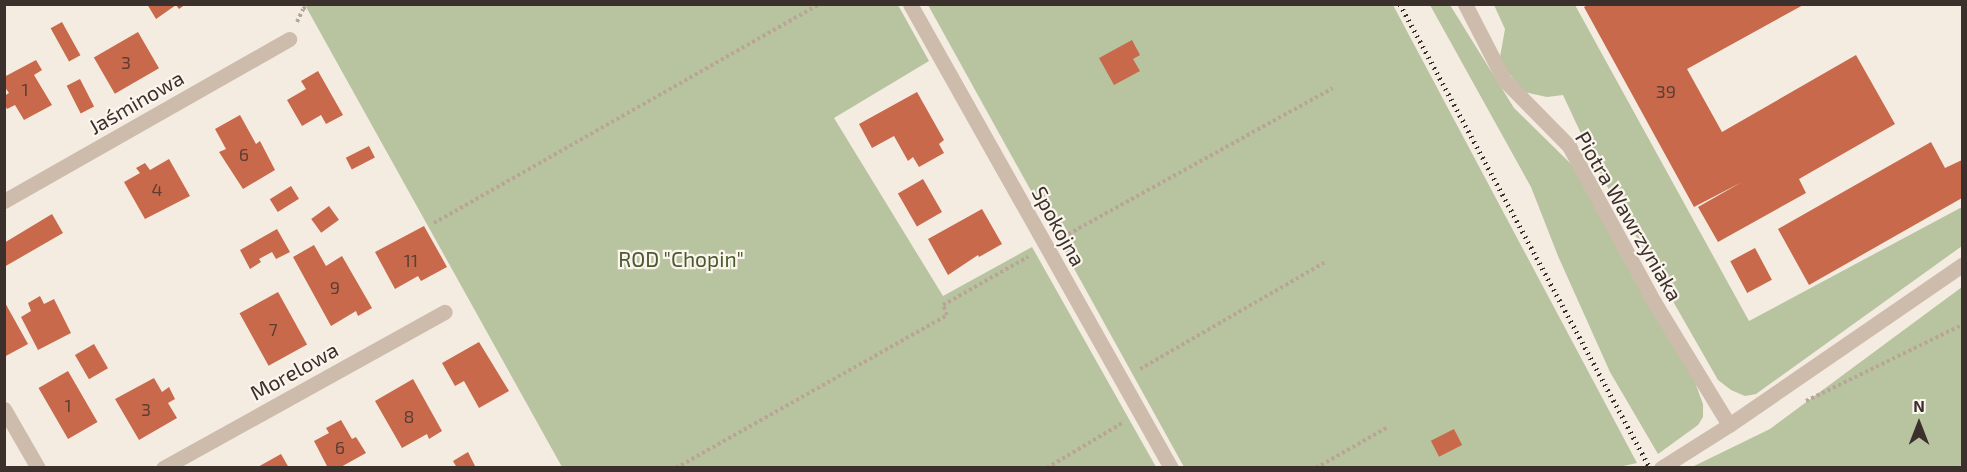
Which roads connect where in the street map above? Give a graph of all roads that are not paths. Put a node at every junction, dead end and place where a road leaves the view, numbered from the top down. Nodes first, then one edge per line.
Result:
1 (910, 4) edge
2 (1465, 4) edge
3 (289, 39) dead end
4 (4, 201) edge
5 (1962, 265) edge
6 (445, 312) dead end
7 (4, 409) edge
8 (1729, 425) junction
9 (38, 468) edge
10 (163, 468) edge
11 (1171, 468) edge
12 (1661, 468) edge

1 - 11 street, Spokojna
2 - 8 street, Piotra Wawrzyniaka
3 - 4 street, Jaśminowa
5 - 8 street
6 - 10 street, Morelowa
7 - 9 street
8 - 12 street

